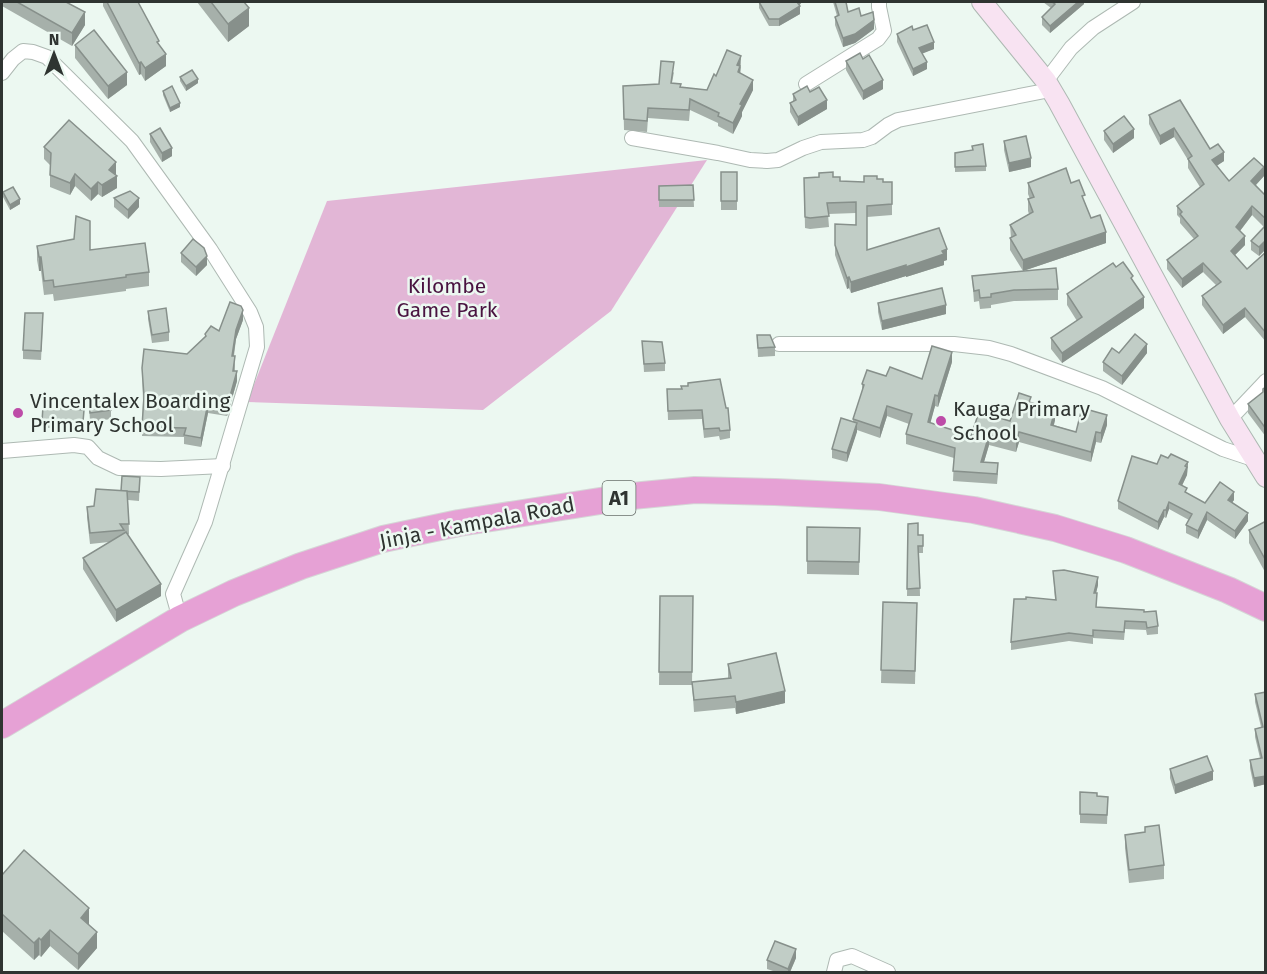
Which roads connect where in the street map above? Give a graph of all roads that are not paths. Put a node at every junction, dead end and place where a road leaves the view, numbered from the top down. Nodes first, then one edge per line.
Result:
1 (879, 2) edge
2 (982, 2) edge
3 (1133, 2) edge
4 (2, 73) edge
5 (806, 84) edge
6 (1048, 85) junction
7 (632, 138) dead end
8 (779, 344) dead end
9 (1266, 381) edge
10 (1230, 419) junction
11 (2, 451) edge
12 (223, 466) junction
13 (1263, 470) edge
14 (1266, 608) edge
15 (180, 620) junction
16 (2, 725) edge
17 (834, 972) edge
18 (888, 972) edge

1 - 5 street
2 - 6 street
3 - 6 street
4 - 12 street
6 - 7 street
6 - 10 street
8 - 13 street
9 - 10 street
10 - 13 street
11 - 12 street
12 - 15 street
14 - 15 highway, Jinja - Kampala Road / A1
15 - 16 highway, Jinja - Kampala Road / A1
17 - 18 street

